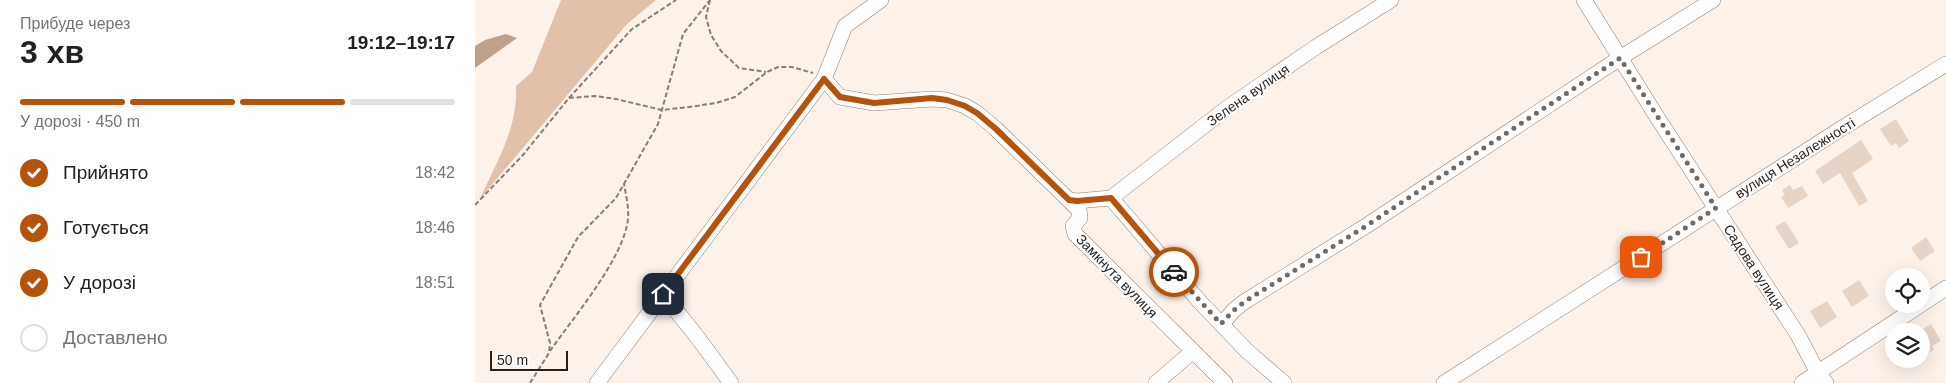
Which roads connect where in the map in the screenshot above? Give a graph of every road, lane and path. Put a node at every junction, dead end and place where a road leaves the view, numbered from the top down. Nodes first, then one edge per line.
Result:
1 (676, 0) edge
2 (710, 0) edge
3 (881, 0) edge
4 (1391, 0) edge
5 (1584, 0) edge
6 (1713, 0) edge
7 (1620, 58) junction
8 (1946, 64) edge
9 (767, 72) junction
10 (824, 79) junction
11 (569, 98) junction
12 (662, 110) junction
13 (624, 184) junction
14 (1111, 198) junction
15 (1069, 200) junction
16 (475, 205) edge
17 (1716, 208) junction
18 (1946, 288) edge
19 (663, 294) junction
20 (1221, 324) junction
21 (1192, 352) junction
22 (549, 353) junction
23 (1822, 378) edge
24 (530, 383) edge
25 (597, 383) edge
26 (731, 383) edge
27 (1156, 383) edge
28 (1225, 383) edge
29 (1284, 383) edge
30 (1443, 383) edge
31 (1801, 383) edge

1 - 11 path
2 - 9 path
2 - 12 path
3 - 10 street
4 - 14 street, Зелена вулиця
5 - 7 street, Садова вулиця
6 - 7 street
7 - 17 street, Садова вулиця
7 - 20 street
8 - 17 street, вулиця Незалежності
9 - 10 path
9 - 12 path
10 - 15 street, Замкнута вулиця
10 - 19 street
11 - 12 path
11 - 16 path
12 - 13 path
13 - 22 path
13 - 22 path
14 - 15 street
14 - 20 street
15 - 21 street, Замкнута вулиця
17 - 23 street, Садова вулиця
17 - 30 street, вулиця Незалежності
18 - 23 street
19 - 25 street
19 - 26 street
20 - 29 street
21 - 27 street
21 - 28 street, Замкнута вулиця
22 - 24 path
23 - 31 street

